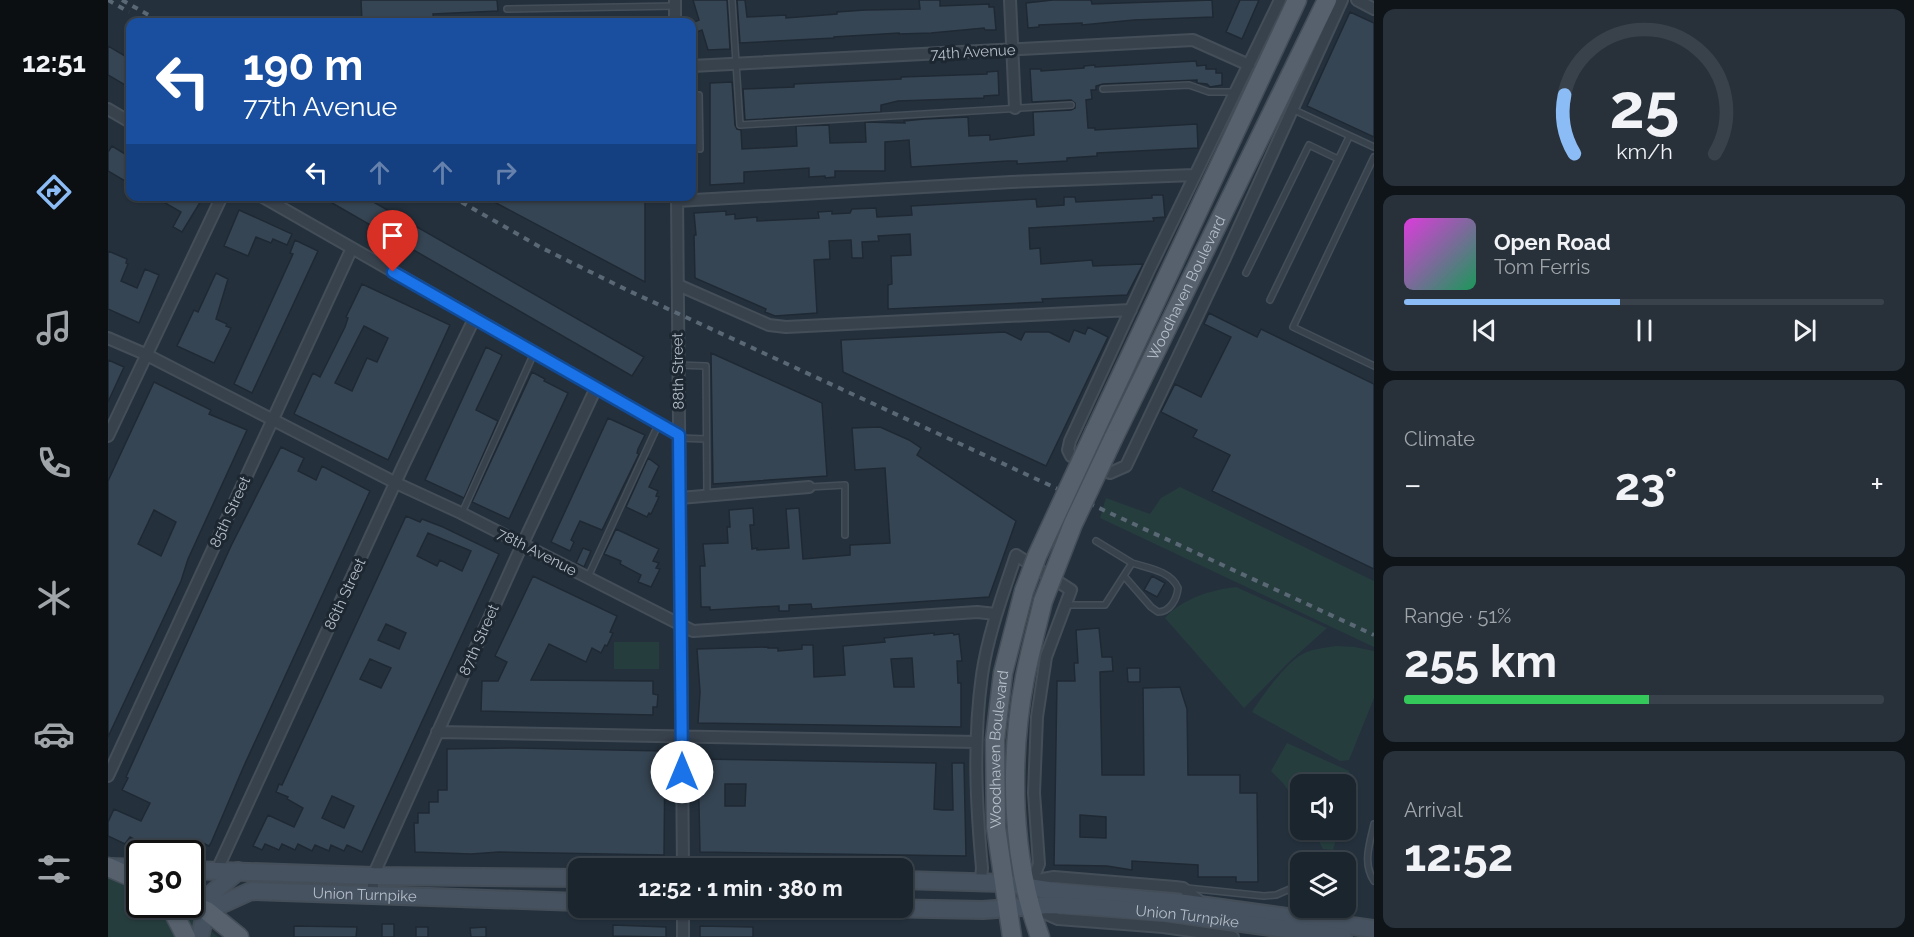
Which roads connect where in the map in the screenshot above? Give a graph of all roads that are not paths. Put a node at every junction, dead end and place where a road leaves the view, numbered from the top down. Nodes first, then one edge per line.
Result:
1 (732, 0) edge
2 (1010, 0) edge
3 (1280, 0) edge
4 (1297, 0) edge
5 (1326, 0) edge
6 (1342, 0) edge
7 (1357, 0) edge
8 (675, 3) edge
9 (507, 9) dead end
10 (1374, 9) edge
11 (1013, 50) junction
12 (736, 64) junction
13 (1249, 65) junction
14 (696, 66) edge
15 (1103, 89) dead end
16 (1235, 92) junction
17 (696, 100) edge
18 (1071, 105) dead end
19 (1016, 108) junction
20 (1292, 110) junction
21 (109, 111) edge
22 (126, 120) edge
23 (1349, 136) junction
24 (696, 144) edge
25 (1374, 147) edge
26 (1374, 157) edge
27 (1338, 159) junction
28 (1194, 175) junction
29 (696, 198) edge
30 (220, 201) edge
31 (270, 201) edge
32 (677, 201) edge
33 (352, 248) junction
34 (1246, 273) dead end
35 (678, 285) junction
36 (1270, 300) dead end
37 (1131, 310) junction
38 (474, 319) junction
39 (108, 338) edge
40 (534, 353) junction
41 (145, 354) junction
42 (678, 365) junction
43 (1374, 366) edge
44 (596, 388) junction
45 (272, 421) junction
46 (658, 423) junction
47 (108, 436) edge
48 (679, 436) junction
49 (706, 439) junction
50 (396, 483) junction
51 (809, 487) joint
52 (707, 496) junction
53 (680, 498) junction
54 (461, 513) junction
55 (845, 535) dead end
56 (1096, 541) dead end
57 (522, 545) junction
58 (1132, 563) junction
59 (1124, 576) junction
60 (588, 578) junction
61 (1065, 605) junction
62 (996, 614) junction
63 (681, 625) junction
64 (437, 732) junction
65 (682, 737) junction
66 (976, 742) junction
67 (108, 776) edge
68 (1374, 824) edge
69 (683, 858) edge
70 (109, 867) edge
71 (126, 867) edge
72 (204, 870) edge
73 (217, 870) junction
74 (238, 871) junction
75 (126, 875) edge
76 (373, 876) junction
77 (568, 878) edge
78 (913, 880) edge
79 (981, 881) junction
80 (1374, 881) edge
81 (1003, 883) junction
82 (1025, 886) junction
83 (1183, 888) junction
84 (1290, 889) edge
85 (373, 894) junction
86 (204, 902) edge
87 (568, 902) edge
88 (204, 905) edge
89 (1205, 905) junction
90 (1030, 906) junction
91 (1006, 908) junction
92 (913, 909) edge
93 (204, 911) edge
94 (176, 918) edge
95 (199, 918) edge
96 (683, 918) edge
97 (1374, 929) edge
98 (1197, 934) edge
99 (186, 937) edge
100 (200, 937) edge
101 (239, 937) edge
102 (683, 937) edge
103 (1012, 937) edge
104 (1040, 937) edge
105 (1233, 937) edge
106 (1343, 937) edge

1 - 12 lane
2 - 11 street
3 - 13 street
4 - 81 main road, Woodhaven Boulevard, bridge
5 - 82 main road, Woodhaven Boulevard, bridge
6 - 20 street
7 - 10 street
8 - 9 lane
11 - 12 street, 74th Avenue
11 - 13 street, 74th Avenue
11 - 19 street
12 - 14 street, 74th Avenue
12 - 19 lane
13 - 16 street
15 - 16 lane
16 - 28 street
17 - 24 lane
18 - 19 lane
20 - 23 lane
20 - 37 street
21 - 22 street
23 - 25 lane
23 - 27 lane
26 - 43 lane
27 - 34 lane
27 - 36 lane
28 - 29 street
28 - 37 street
30 - 41 street
31 - 33 street
32 - 35 street, 88th Street
33 - 38 street
33 - 45 street, 85th Street
35 - 37 street
35 - 42 street, 88th Street
38 - 40 street
38 - 50 street, 86th Street
39 - 41 street, 78th Avenue
40 - 44 street
40 - 54 lane
41 - 45 street, 78th Avenue
41 - 47 street
42 - 48 street, 88th Street
42 - 49 lane
44 - 46 street
44 - 57 street, 87th Street
45 - 50 street, 78th Avenue
45 - 67 street, 85th Street
46 - 48 street
46 - 60 lane
48 - 49 lane
48 - 53 street, 88th Street
49 - 52 lane
50 - 54 street, 78th Avenue
50 - 73 street, 86th Street
51 - 52 street
51 - 55 lane
52 - 53 street
53 - 63 street, 88th Street
54 - 57 street, 78th Avenue
56 - 58 lane
57 - 60 street, 78th Avenue
57 - 64 street, 87th Street
58 - 59 lane
58 - 59 lane
59 - 61 lane
60 - 63 street, 78th Avenue
61 - 62 street, Woodhaven Boulevard
61 - 82 street
62 - 63 street, 78th Avenue
62 - 66 street, Woodhaven Boulevard
63 - 65 street, 88th Street
64 - 65 street
64 - 76 street, 87th Street
65 - 66 street
65 - 69 street, 88th Street
66 - 79 street, Woodhaven Boulevard
68 - 80 lane
70 - 71 main road
70 - 75 main road
72 - 73 main road, Union Turnpike
73 - 74 main road, Union Turnpike
74 - 76 main road, Union Turnpike
74 - 86 main road
76 - 77 main road, Union Turnpike
76 - 85 street, 87th Street
78 - 79 main road, Union Turnpike
79 - 81 main road, Union Turnpike
81 - 82 main road, Union Turnpike
81 - 91 main road, Woodhaven Boulevard
82 - 83 street, Union Turnpike
82 - 89 main road, Union Turnpike
82 - 90 main road, Woodhaven Boulevard
83 - 84 lane
83 - 89 street, Union Turnpike
85 - 87 main road, Union Turnpike
85 - 88 main road, Union Turnpike
89 - 97 main road, Union Turnpike
90 - 91 main road, Union Turnpike
90 - 98 street, Union Turnpike
90 - 104 main road, Woodhaven Boulevard
90 - 106 main road, Union Turnpike
91 - 92 main road, Union Turnpike
91 - 103 main road, Woodhaven Boulevard
93 - 101 main road
94 - 99 main road
95 - 100 main road
96 - 102 street
98 - 105 street, Union Turnpike

